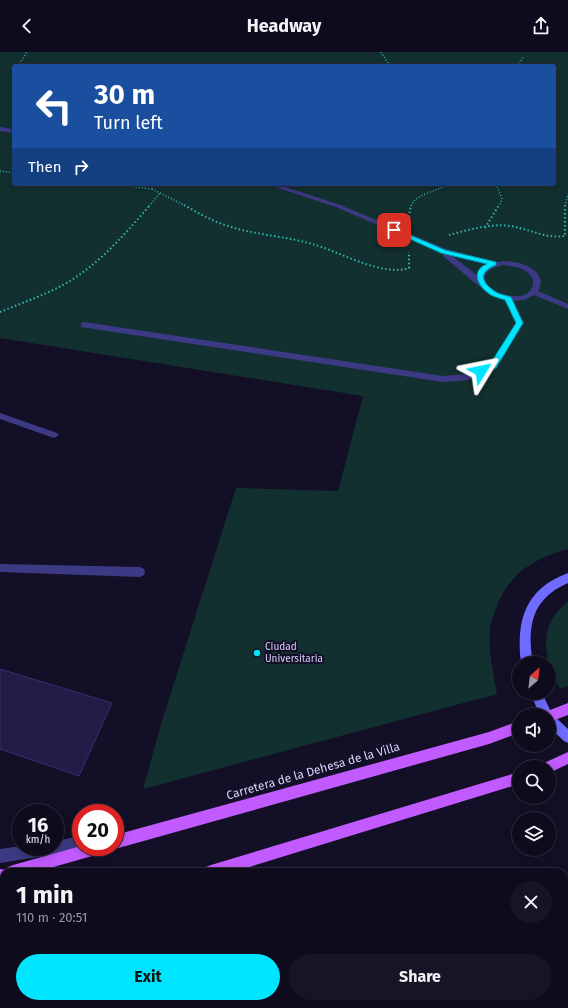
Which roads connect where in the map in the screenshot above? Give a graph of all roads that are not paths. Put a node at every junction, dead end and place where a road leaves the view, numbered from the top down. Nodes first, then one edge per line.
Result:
1 (0, 129) edge
2 (12, 131) edge
3 (275, 186) edge
4 (443, 251) junction
5 (494, 264) junction
6 (481, 282) junction
7 (534, 292) junction
8 (508, 298) junction
9 (568, 307) edge
10 (84, 325) dead end
11 (0, 416) edge
12 (54, 435) dead end
13 (0, 568) edge
14 (140, 572) dead end
15 (568, 578) edge
16 (526, 656) edge
17 (568, 709) edge
18 (556, 713) edge
19 (556, 726) edge
20 (512, 729) edge
21 (568, 737) edge
22 (568, 758) edge
23 (556, 763) edge
24 (512, 780) edge
25 (156, 830) junction
26 (124, 835) edge
27 (124, 839) edge
28 (72, 844) edge
29 (72, 855) edge
30 (0, 856) edge
31 (27, 868) edge
32 (224, 868) edge

1 - 2 lane
3 - 4 lane
4 - 5 lane
4 - 6 lane
5 - 6 lane
5 - 7 lane
6 - 8 lane
7 - 8 lane
7 - 9 lane
8 - 10 lane
11 - 12 lane
13 - 14 lane
15 - 16 street
17 - 18 main road
19 - 21 street
20 - 25 main road, Carretera de la Dehesa de la Villa
22 - 23 main road
24 - 32 main road
25 - 26 lane
25 - 27 main road, Carretera de la Dehesa de la Villa
28 - 30 lane
29 - 31 main road

